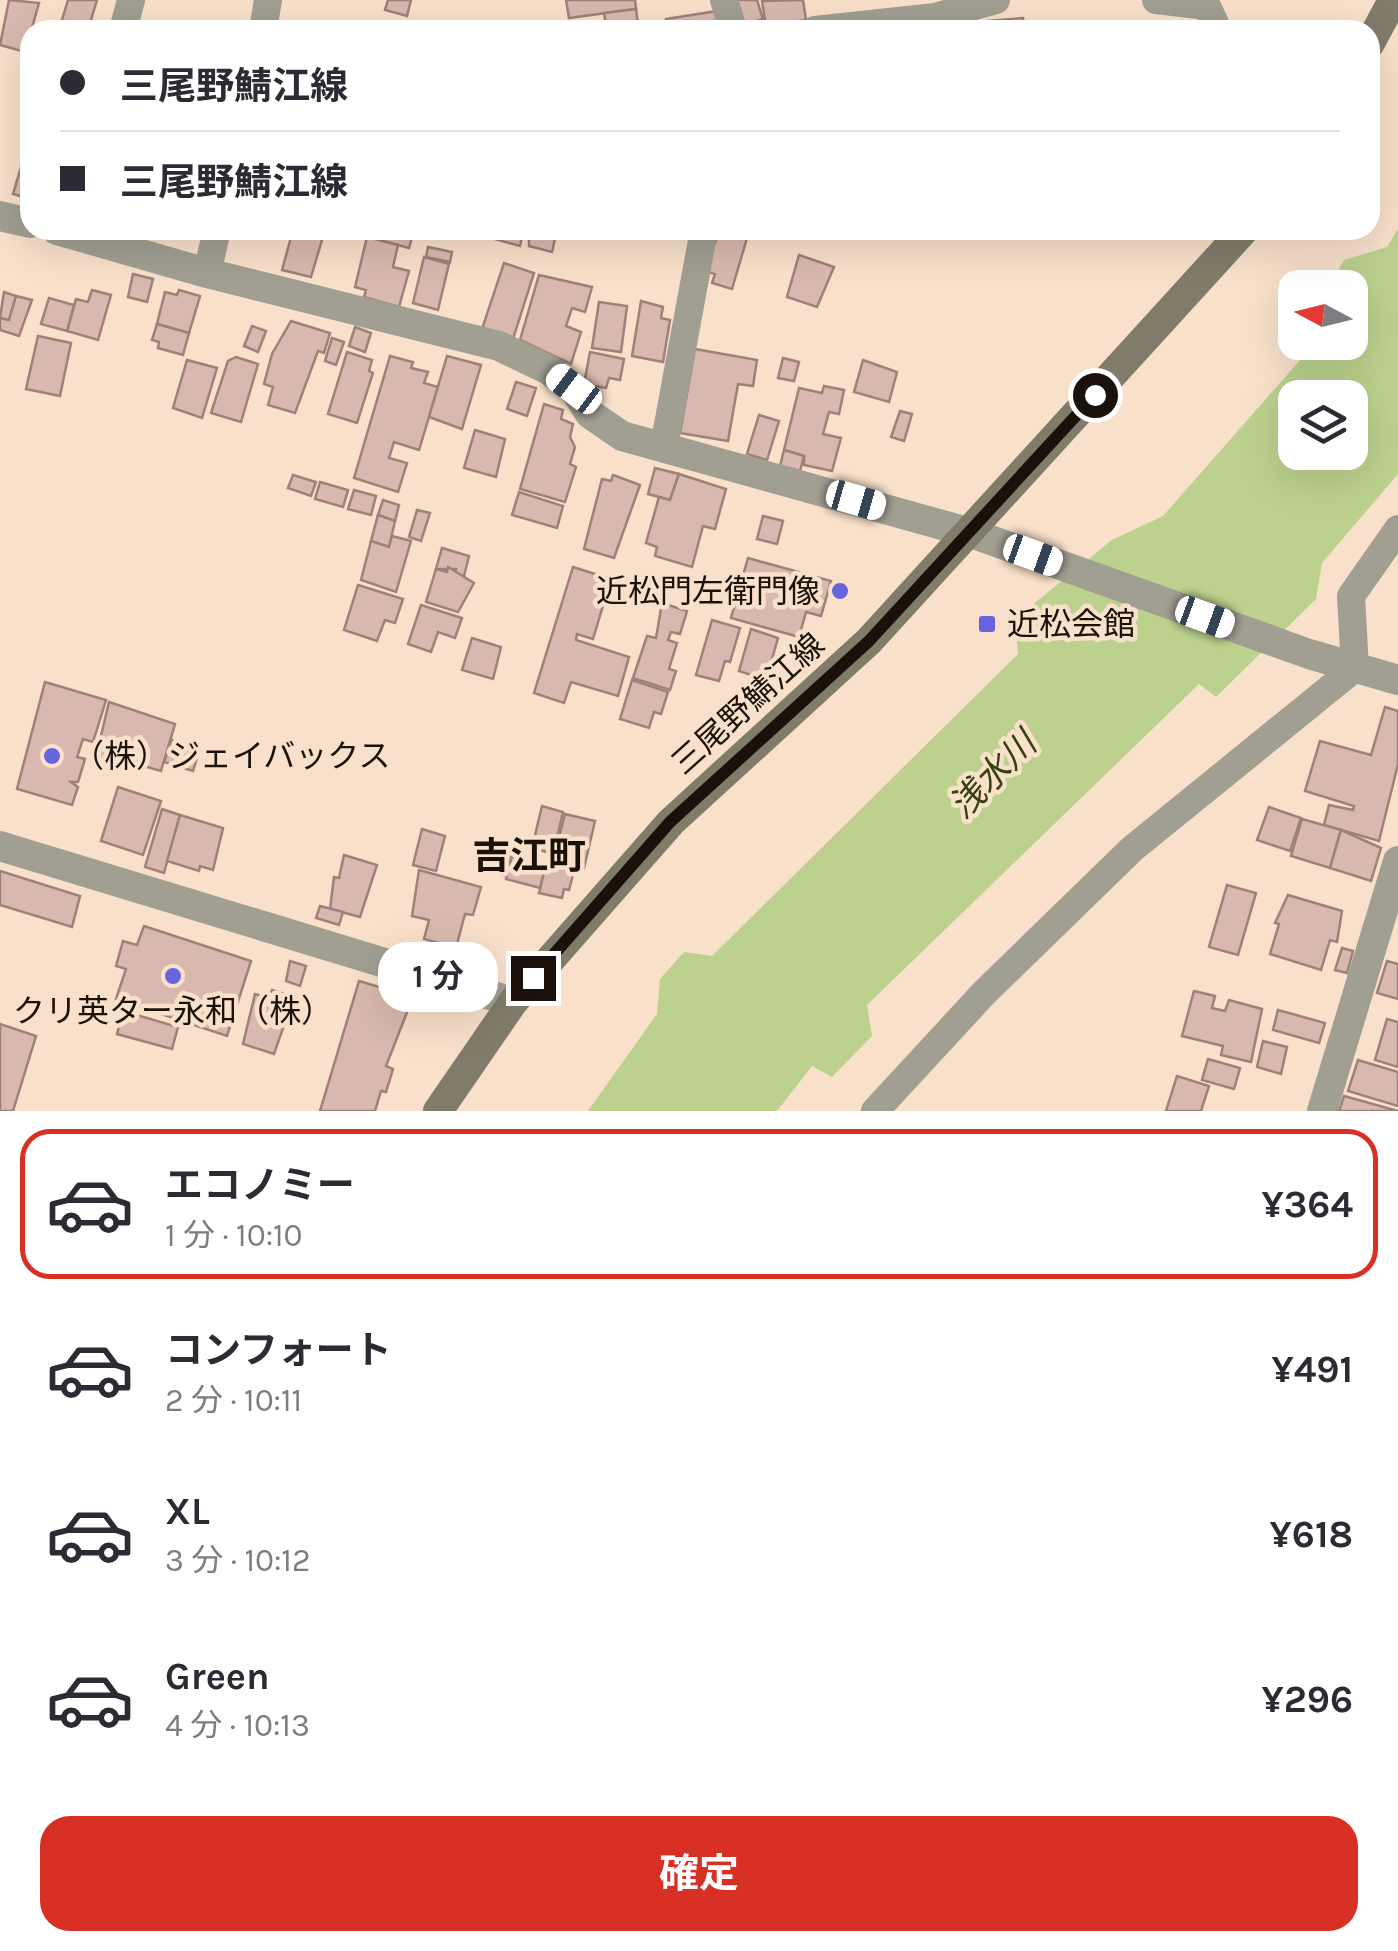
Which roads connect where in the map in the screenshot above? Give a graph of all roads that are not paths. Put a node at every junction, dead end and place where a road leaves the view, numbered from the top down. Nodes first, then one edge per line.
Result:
1 (996, 0) edge
2 (1156, 0) edge
3 (1393, 0) edge
4 (907, 20) edge
5 (1214, 20) edge
6 (1380, 24) edge
7 (98, 240) edge
8 (215, 240) edge
9 (702, 240) edge
10 (1236, 240) edge
11 (206, 273) junction
12 (664, 446) junction
13 (1398, 529) edge
14 (985, 538) junction
15 (1355, 668) junction
16 (1398, 680) edge
17 (0, 846) edge
18 (1398, 861) edge
19 (512, 1002) junction
20 (438, 1111) edge
21 (875, 1111) edge
22 (1322, 1111) edge

1 - 4 street
2 - 5 street
3 - 6 main road
7 - 11 street
8 - 11 street
9 - 12 street
10 - 14 main road, 三尾野鯖江線
11 - 12 street
12 - 14 street
13 - 15 street
14 - 15 street
14 - 19 main road, 三尾野鯖江線
15 - 16 street
15 - 21 street
17 - 19 street
18 - 22 street
19 - 20 main road, 三尾野鯖江線

